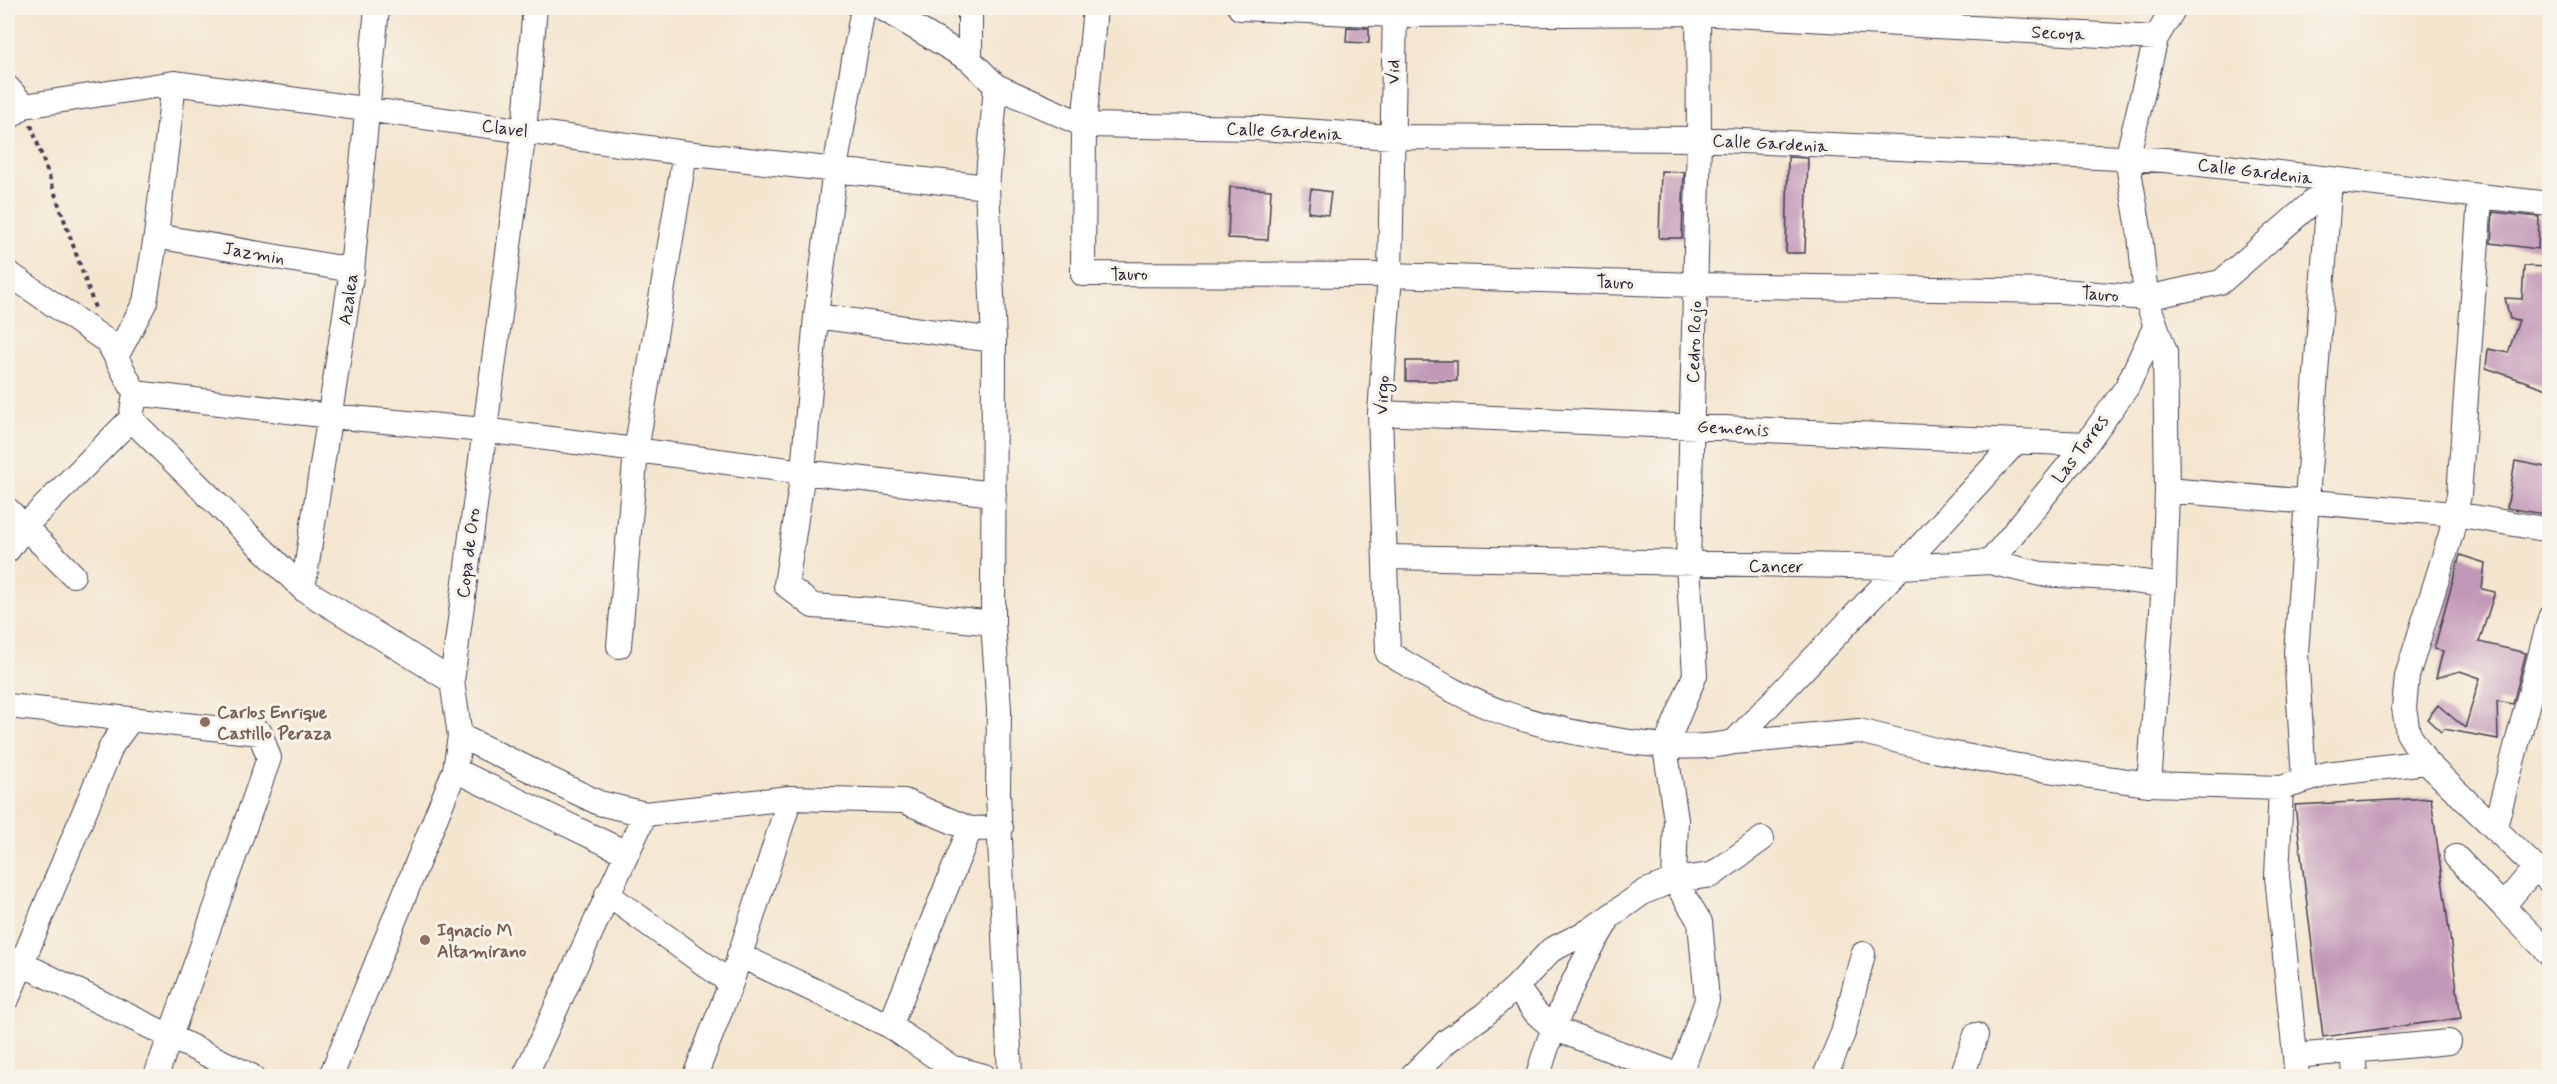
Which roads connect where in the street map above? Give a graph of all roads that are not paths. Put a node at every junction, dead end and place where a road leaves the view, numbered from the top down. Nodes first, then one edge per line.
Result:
1 (377, 8) edge
2 (536, 8) edge
3 (864, 8) edge
4 (882, 8) edge
5 (970, 8) edge
6 (1095, 8) edge
7 (1240, 8) edge
8 (2174, 8) edge
9 (1698, 10) edge
10 (1395, 11) edge
11 (2156, 38) junction
12 (970, 60) junction
13 (174, 83) junction
14 (996, 86) junction
15 (8, 88) edge
16 (365, 109) junction
17 (16, 112) edge
18 (1084, 125) junction
19 (525, 131) junction
20 (1392, 136) junction
21 (1699, 140) junction
22 (684, 153) junction
23 (2127, 159) junction
24 (836, 169) junction
25 (2330, 183) junction
26 (987, 186) junction
27 (2480, 198) junction
28 (2550, 204) edge
29 (156, 236) junction
30 (352, 270) junction
31 (8, 273) edge
32 (1390, 275) junction
33 (1696, 285) junction
34 (2146, 298) junction
35 (816, 316) junction
36 (2155, 327) junction
37 (994, 340) junction
38 (116, 357) junction
39 (135, 393) junction
40 (1380, 412) junction
41 (330, 416) junction
42 (131, 419) junction
43 (1692, 426) junction
44 (484, 430) junction
45 (2015, 443) junction
46 (2086, 444) junction
47 (636, 451) junction
48 (802, 472) junction
49 (2167, 490) junction
50 (994, 494) junction
51 (2308, 503) junction
52 (8, 510) edge
53 (2455, 514) junction
54 (24, 527) junction
55 (2550, 530) edge
56 (8, 550) edge
57 (1386, 557) junction
58 (1990, 562) junction
59 (1688, 565) junction
60 (1901, 567) junction
61 (73, 575) dead end
62 (2164, 585) junction
63 (303, 589) junction
64 (2550, 618) edge
65 (993, 623) junction
66 (619, 646) dead end
67 (452, 681) junction
68 (8, 706) edge
69 (131, 719) junction
70 (460, 736) junction
71 (1734, 742) junction
72 (1665, 747) junction
73 (2426, 762) junction
74 (455, 770) junction
75 (2304, 779) junction
76 (2149, 784) junction
77 (2281, 788) junction
78 (790, 798) junction
79 (645, 814) junction
80 (2495, 827) junction
81 (1000, 828) junction
82 (970, 829) junction
83 (1762, 839) dead end
84 (626, 853) junction
85 (2456, 857) dead end
86 (2542, 875) edge
87 (1674, 880) junction
88 (607, 894) junction
89 (2503, 906) junction
90 (1612, 914) junction
91 (1863, 954) dead end
92 (2550, 954) edge
93 (739, 955) junction
94 (14, 960) edge
95 (731, 983) junction
96 (1516, 987) junction
97 (8, 997) edge
98 (890, 1026) junction
99 (1553, 1028) junction
100 (1976, 1035) dead end
101 (172, 1039) junction
102 (2449, 1042) dead end
103 (2353, 1051) junction
104 (2296, 1066) edge
105 (156, 1077) edge
106 (251, 1077) edge
107 (331, 1077) edge
108 (525, 1077) edge
109 (695, 1077) edge
110 (984, 1077) edge
111 (1010, 1077) edge
112 (1412, 1077) edge
113 (1538, 1077) edge
114 (1826, 1077) edge
115 (1962, 1077) edge
116 (2355, 1077) edge

1 - 16 street, Azalea
2 - 19 street, Copa de Oro
3 - 24 street
4 - 12 street
5 - 12 street
6 - 18 street
7 - 10 street, Secoya
8 - 11 street
9 - 10 street, Secoya
9 - 11 street, Secoya
9 - 21 street, Cedro Rojo
10 - 20 street, Vid
11 - 23 street
12 - 14 street
13 - 16 street, Clavel
13 - 17 street, Clavel
13 - 29 street
14 - 18 street, Calle Gardenia
14 - 26 street
15 - 17 street
16 - 19 street, Clavel
16 - 30 street, Azalea
18 - 20 street, Calle Gardenia
18 - 32 street, Tauro
19 - 22 street, Clavel
19 - 44 street, Copa de Oro
20 - 21 street, Calle Gardenia
20 - 32 street, Virgo
21 - 23 street, Calle Gardenia
21 - 33 street, Cedro Rojo
22 - 24 street, Clavel
22 - 47 street
23 - 25 street, Calle Gardenia
23 - 34 street
24 - 26 street, Clavel
24 - 35 street
25 - 27 street, Calle Gardenia
25 - 34 street
25 - 51 street
26 - 37 street
27 - 28 street, Calle Gardenia
27 - 53 street
29 - 30 street, Jazmin
29 - 38 street
30 - 41 street, Azalea
31 - 38 street
32 - 33 street, Tauro
32 - 40 street, Virgo
33 - 34 street, Tauro
33 - 43 street, Cedro Rojo
34 - 36 street
35 - 37 street
35 - 48 street
36 - 46 street, Las Torres
36 - 49 street
37 - 50 street
38 - 39 street
39 - 41 street
39 - 42 street
40 - 43 street, Gemenis
40 - 57 street, Virgo
41 - 44 street
41 - 63 street, Azalea
42 - 54 street
42 - 63 street
43 - 45 street, Gemenis
43 - 59 street, Cedro Rojo
44 - 47 street
44 - 67 street, Copa de Oro
45 - 46 street, Gemenis
45 - 60 street
46 - 58 street, Las Torres
47 - 48 street
47 - 66 street
48 - 50 street
48 - 65 street
49 - 51 street
49 - 62 street
50 - 65 street
51 - 53 street
51 - 75 street
52 - 54 street
53 - 55 street
53 - 73 street
54 - 56 street
54 - 61 street
57 - 59 street, Cancer
57 - 72 street, Virgo
58 - 60 street, Cancer
58 - 62 street, Cancer
59 - 60 street, Cancer
59 - 72 street, Cedro Rojo
60 - 71 street
62 - 76 street
63 - 67 street
64 - 80 street
65 - 81 street
67 - 70 street, Copa de Oro
68 - 69 street
69 - 94 street
69 - 101 street
70 - 74 street, Copa de Oro
70 - 79 street
71 - 72 street
71 - 76 street
72 - 87 street
73 - 75 street
73 - 80 street
74 - 84 street
74 - 107 street, Copa de Oro
75 - 77 street
76 - 77 street
77 - 104 street
78 - 79 street
78 - 82 street
78 - 93 street
79 - 84 street
80 - 86 street
81 - 82 street
81 - 111 street
82 - 98 street
83 - 87 street
84 - 88 street
85 - 89 street
86 - 89 street
87 - 90 street
87 - 99 street
88 - 95 street
88 - 108 street
89 - 92 street
90 - 96 street
90 - 99 street
91 - 114 street
93 - 95 street
93 - 98 street
94 - 97 street
94 - 101 street
95 - 109 street
96 - 99 street
96 - 112 street
98 - 110 street
99 - 113 street
100 - 115 street
101 - 105 street
101 - 106 street
102 - 103 street
103 - 104 street
103 - 116 street

